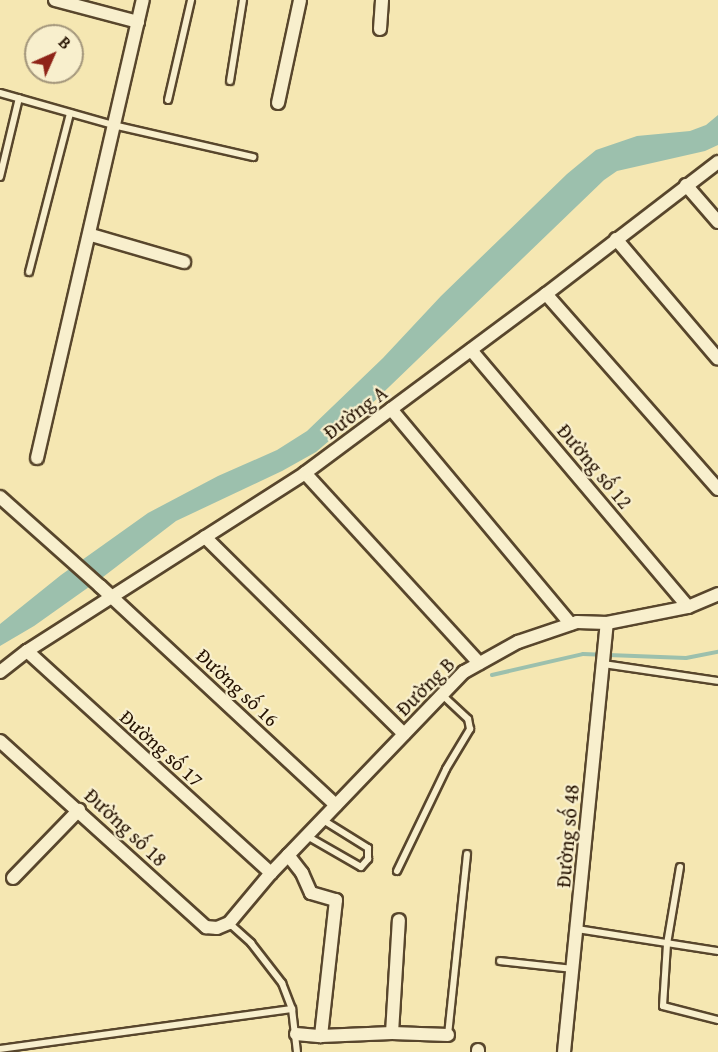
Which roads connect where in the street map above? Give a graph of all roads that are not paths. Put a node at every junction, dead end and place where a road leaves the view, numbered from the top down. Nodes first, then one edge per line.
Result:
1 (55, 0) edge
2 (143, 0) edge
3 (190, 0) edge
4 (243, 0) edge
5 (300, 0) edge
6 (382, 0) edge
7 (138, 22) junction
8 (380, 29) dead end
9 (230, 81) dead end
10 (0, 93) edge
11 (19, 98) junction
12 (168, 100) dead end
13 (278, 103) dead end
14 (70, 113) junction
15 (113, 125) junction
16 (254, 157) dead end
17 (718, 162) edge
18 (0, 177) edge
19 (686, 185) junction
20 (718, 222) edge
21 (91, 235) junction
22 (616, 239) junction
23 (184, 262) dead end
24 (29, 272) dead end
25 (546, 294) junction
26 (471, 350) junction
27 (718, 358) edge
28 (391, 409) junction
29 (37, 459) dead end
30 (305, 473) junction
31 (718, 489) edge
32 (0, 497) edge
33 (205, 537) junction
34 (718, 594) edge
35 (113, 598) junction
36 (688, 607) junction
37 (607, 623) junction
38 (571, 624) junction
39 (27, 651) junction
40 (603, 662) junction
41 (479, 663) junction
42 (0, 672) edge
43 (718, 681) edge
44 (442, 694) junction
45 (404, 734) junction
46 (0, 741) edge
47 (336, 805) junction
48 (79, 810) junction
49 (322, 820) junction
50 (306, 836) junction
51 (467, 854) dead end
52 (288, 855) junction
53 (680, 867) dead end
54 (397, 871) dead end
55 (271, 873) junction
56 (13, 878) dead end
57 (399, 920) dead end
58 (230, 923) junction
59 (577, 930) junction
60 (667, 944) junction
61 (718, 951) edge
62 (500, 961) dead end
63 (573, 970) junction
64 (292, 1009) junction
65 (718, 1020) edge
66 (392, 1033) junction
67 (296, 1034) junction
68 (448, 1035) joint
69 (321, 1036) junction
70 (0, 1049) edge
71 (297, 1052) edge
72 (564, 1052) edge

1 - 7 street
2 - 7 street
3 - 12 lane
4 - 9 lane
5 - 13 street
6 - 8 street
7 - 15 street
10 - 11 lane
11 - 14 lane
11 - 18 lane
14 - 15 lane
14 - 24 lane
15 - 16 lane
15 - 21 street
17 - 19 street, Đường A
19 - 20 street
19 - 22 street, Đường A
21 - 23 street
21 - 29 street
22 - 25 street, Đường A
22 - 27 street
25 - 26 street, Đường A
25 - 31 street
26 - 28 street, Đường A
26 - 36 street, Đường số 12
28 - 30 street, Đường A
28 - 38 street
30 - 33 street, Đường A
30 - 41 street
32 - 35 street, Đường số 16
33 - 35 street, Đường A
33 - 45 street
34 - 36 street, Đường B
35 - 39 street, Đường A
35 - 47 street, Đường số 16
36 - 37 street, Đường B
37 - 38 street, Đường B
37 - 40 street, Đường số 48
38 - 41 street, Đường B
39 - 42 street, Đường A
39 - 55 street, Đường số 17
40 - 43 lane
40 - 59 street, Đường số 48
41 - 44 street, Đường B
44 - 45 street, Đường B
44 - 54 lane
45 - 47 street, Đường B
46 - 48 street, Đường số 18
47 - 49 street, Đường B
48 - 56 street
48 - 58 street, Đường số 18
49 - 50 street, Đường B
49 - 50 lane
50 - 52 street, Đường B
51 - 68 lane
52 - 55 street, Đường B
52 - 69 street
53 - 60 lane
55 - 58 street, Đường B
57 - 66 street
58 - 64 lane
59 - 60 lane
59 - 63 street, Đường số 48
60 - 61 lane
60 - 65 lane
62 - 63 lane
63 - 72 street, Đường số 48
64 - 67 lane
64 - 70 lane
66 - 68 street
66 - 69 street
67 - 69 street
67 - 71 lane

